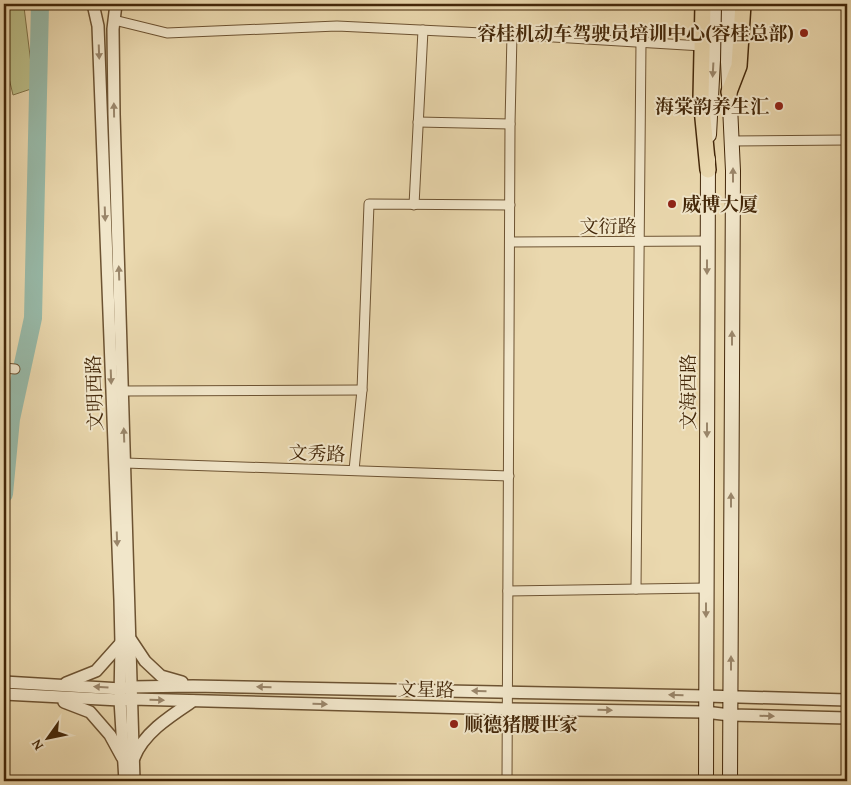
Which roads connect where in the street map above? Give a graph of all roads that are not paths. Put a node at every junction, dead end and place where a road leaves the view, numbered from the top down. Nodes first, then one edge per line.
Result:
1 (93, 4) edge
2 (116, 4) edge
3 (703, 4) edge
4 (714, 4) edge
5 (729, 4) edge
6 (744, 4) edge
7 (114, 20) junction
8 (424, 30) junction
9 (512, 34) junction
10 (641, 42) junction
11 (702, 46) junction
12 (729, 92) junction
13 (418, 122) junction
14 (510, 124) junction
15 (847, 140) edge
16 (731, 141) junction
17 (708, 170) junction
18 (414, 204) junction
19 (510, 205) junction
20 (707, 241) junction
21 (510, 242) junction
22 (639, 242) junction
23 (4, 368) edge
24 (15, 369) dead end
25 (362, 390) junction
26 (122, 391) junction
27 (125, 462) junction
28 (354, 470) junction
29 (509, 476) junction
30 (706, 588) junction
31 (636, 589) junction
32 (508, 591) junction
33 (126, 641) junction
34 (4, 682) edge
35 (62, 685) junction
36 (193, 686) junction
37 (126, 688) junction
38 (508, 692) junction
39 (4, 694) edge
40 (706, 696) junction
41 (731, 697) junction
42 (53, 698) junction
43 (126, 700) junction
44 (847, 700) edge
45 (193, 701) junction
46 (508, 709) junction
47 (705, 712) junction
48 (730, 715) junction
49 (847, 718) edge
50 (129, 761) junction
51 (125, 781) edge
52 (134, 781) edge
53 (507, 781) edge
54 (706, 781) edge
55 (730, 781) edge

1 -> 33 street, 文明西路
2 - 7 street, 文明西路
3 - 11 highway
4 -> 17 main road, 文海西路
5 - 12 main road
6 - 12 highway
7 - 8 street
26 -> 7 street, 文明西路
8 - 9 street
8 - 13 street
9 - 10 street
9 - 14 street
10 - 11 street
10 - 22 street
11 - 17 highway
12 - 16 main road
13 - 14 street
13 - 18 street
14 - 19 street
15 - 16 street
41 -> 16 main road
17 - 20 main road, 文海西路
18 - 19 street
18 - 25 street
19 - 21 street
20 - 22 street, 文衍路
20 -> 30 main road, 文海西路
21 - 22 street, 文衍路
21 - 29 street
22 - 31 street
23 - 24 street
25 - 26 street
25 - 28 street
27 -> 26 street, 文明西路
27 - 28 street, 文秀路
27 - 33 street, 文明西路
28 - 29 street, 文秀路
29 - 32 street
30 - 31 street
30 -> 40 main road, 文海西路
31 - 32 street
32 - 38 street
33 - 35 street
33 - 36 street
33 - 37 street, 文明西路
34 - 35 street, 文星路
37 -> 35 street, 文星路
36 - 37 street, 文星路
38 -> 36 street, 文星路
37 - 43 street, 文明西路
40 -> 38 street, 文星路
38 - 46 street
39 - 42 street, 文星路
40 - 41 street, 文星路
40 - 47 main road, 文海西路
41 - 44 street, 文星路
41 - 48 main road
42 - 43 street, 文星路
42 - 50 street
43 -> 45 street, 文星路
43 - 50 street, 文明西路
45 -> 46 street, 文星路
45 - 50 street
46 -> 47 street, 文星路
46 - 53 street
47 - 48 street, 文星路
47 - 54 main road, 文海西路
48 -> 49 street, 文星路
48 - 55 main road
50 - 51 street, 文明西路
50 - 52 street, 文明西路

